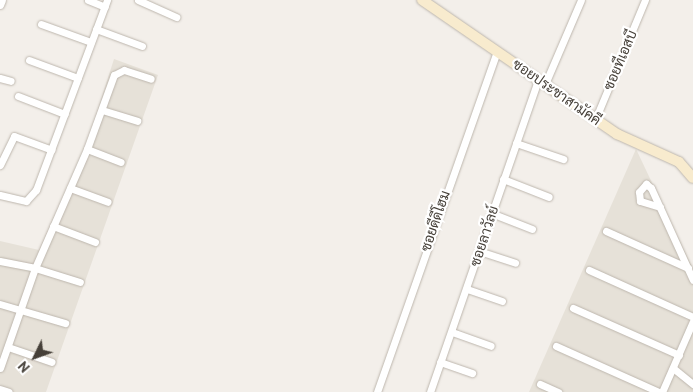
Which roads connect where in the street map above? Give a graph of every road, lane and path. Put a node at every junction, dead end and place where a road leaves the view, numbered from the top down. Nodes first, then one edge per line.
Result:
1 (2, 0) edge
2 (88, 0) edge
3 (138, 0) edge
4 (422, 0) edge
5 (581, 0) edge
6 (645, 0) edge
7 (106, 3) edge
8 (0, 5) edge
9 (176, 17) dead end
10 (41, 24) dead end
11 (96, 28) junction
12 (91, 42) junction
13 (142, 46) dead end
14 (497, 51) junction
15 (29, 60) dead end
16 (0, 78) edge
17 (78, 78) junction
18 (151, 80) dead end
19 (11, 81) dead end
20 (542, 82) junction
21 (18, 96) dead end
22 (102, 110) junction
23 (65, 114) junction
24 (595, 120) junction
25 (137, 121) dead end
26 (516, 143) junction
27 (87, 149) junction
28 (52, 150) junction
29 (563, 159) dead end
30 (121, 162) dead end
31 (0, 165) edge
32 (693, 178) edge
33 (503, 179) junction
34 (70, 188) junction
35 (0, 195) edge
36 (549, 196) dead end
37 (108, 202) dead end
38 (660, 207) dead end
39 (492, 213) junction
40 (53, 226) junction
41 (532, 229) dead end
42 (606, 231) dead end
43 (95, 242) dead end
44 (479, 250) junction
45 (0, 261) edge
46 (515, 263) dead end
47 (35, 268) junction
48 (688, 268) junction
49 (589, 270) dead end
50 (693, 280) edge
51 (80, 282) dead end
52 (467, 288) junction
53 (502, 301) dead end
54 (0, 304) edge
55 (573, 308) dead end
56 (21, 309) junction
57 (693, 316) edge
58 (65, 323) dead end
59 (692, 326) edge
60 (452, 332) junction
61 (491, 346) dead end
62 (556, 346) dead end
63 (5, 349) edge
64 (679, 355) junction
65 (52, 362) dead end
66 (440, 362) junction
67 (0, 368) edge
68 (673, 368) junction
69 (472, 374) dead end
70 (540, 384) dead end
71 (693, 384) edge
72 (0, 389) edge
73 (9, 392) edge
74 (377, 392) edge
75 (430, 392) edge
76 (558, 392) edge
77 (660, 392) edge

1 - 8 street
2 - 7 street
3 - 9 street
4 - 14 street, ซอยประชาสามัคคี
5 - 20 street, ซอยลาวัลย์
6 - 24 street, ซอยทีเอสบี
7 - 11 street
10 - 12 street
11 - 12 street
11 - 13 street
12 - 17 street
14 - 20 street, ซอยประชาสามัคคี
14 - 74 street, ซอยดีดีโฮม
15 - 17 street
16 - 19 street
17 - 23 street
18 - 22 street
20 - 24 street, ซอยประชาสามัคคี
20 - 26 street, ซอยลาวัลย์
21 - 23 street
22 - 25 street
22 - 27 street
23 - 28 street
24 - 32 street, ซอยประชาสามัคคี
26 - 29 street
26 - 33 street, ซอยลาวัลย์
27 - 30 street
27 - 34 street
28 - 31 street
28 - 35 street
33 - 36 street
33 - 39 street, ซอยลาวัลย์
34 - 37 street
34 - 40 street
38 - 48 street
39 - 41 street
39 - 44 street, ซอยลาวัลย์
40 - 43 street
40 - 47 street
42 - 48 street
44 - 46 street
44 - 52 street, ซอยลาวัลย์
45 - 47 street
47 - 51 street
47 - 56 street
48 - 50 street
49 - 57 street
52 - 53 street
52 - 60 street, ซอยลาวัลย์
54 - 56 street
55 - 64 street
56 - 58 street
56 - 63 street
59 - 64 street
60 - 61 street
60 - 66 street, ซอยลาวัลย์
62 - 77 street
63 - 65 street
63 - 67 street
64 - 68 street
66 - 69 street
66 - 75 street, ซอยลาวัลย์
68 - 71 street
68 - 77 street
70 - 76 street
72 - 73 street

